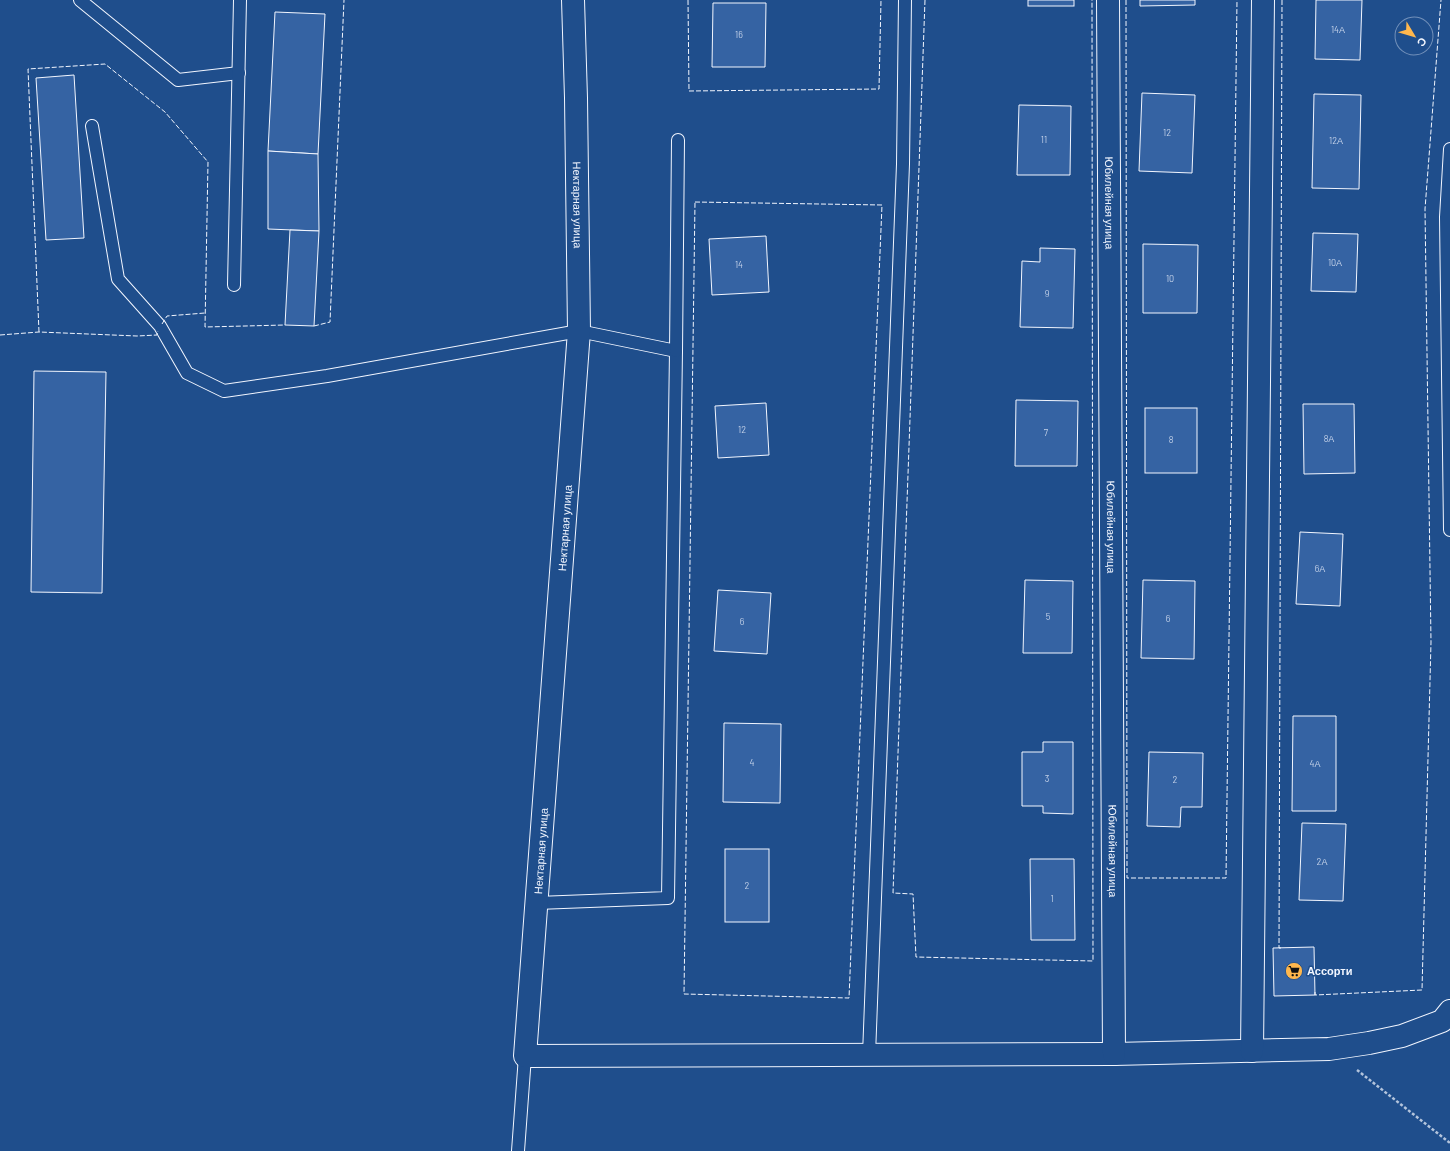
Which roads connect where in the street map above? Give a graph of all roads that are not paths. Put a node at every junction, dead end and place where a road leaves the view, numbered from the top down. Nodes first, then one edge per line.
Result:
1 (80, 0) edge
2 (240, 0) edge
3 (573, 0) edge
4 (905, 0) edge
5 (1108, 0) edge
6 (1263, 0) edge
7 (239, 73) junction
8 (92, 126) dead end
9 (678, 140) dead end
10 (1450, 149) edge
11 (234, 286) dead end
12 (579, 331) junction
13 (676, 351) junction
14 (1450, 530) edge
15 (537, 903) junction
16 (1450, 1011) edge
17 (1252, 1050) junction
18 (1114, 1054) junction
19 (869, 1055) junction
20 (525, 1056) junction
21 (518, 1151) edge

1 - 7 lane
2 - 7 lane
3 - 12 street, Нектарная улица
4 - 19 lane
5 - 18 street, Юбилейная улица
6 - 17 street
7 - 11 lane
8 - 12 lane
9 - 13 lane
10 - 14 lane
12 - 13 lane
12 - 15 street, Нектарная улица
13 - 15 lane
15 - 20 street, Нектарная улица
16 - 17 street
17 - 18 street
18 - 19 street
19 - 20 street
20 - 21 lane

